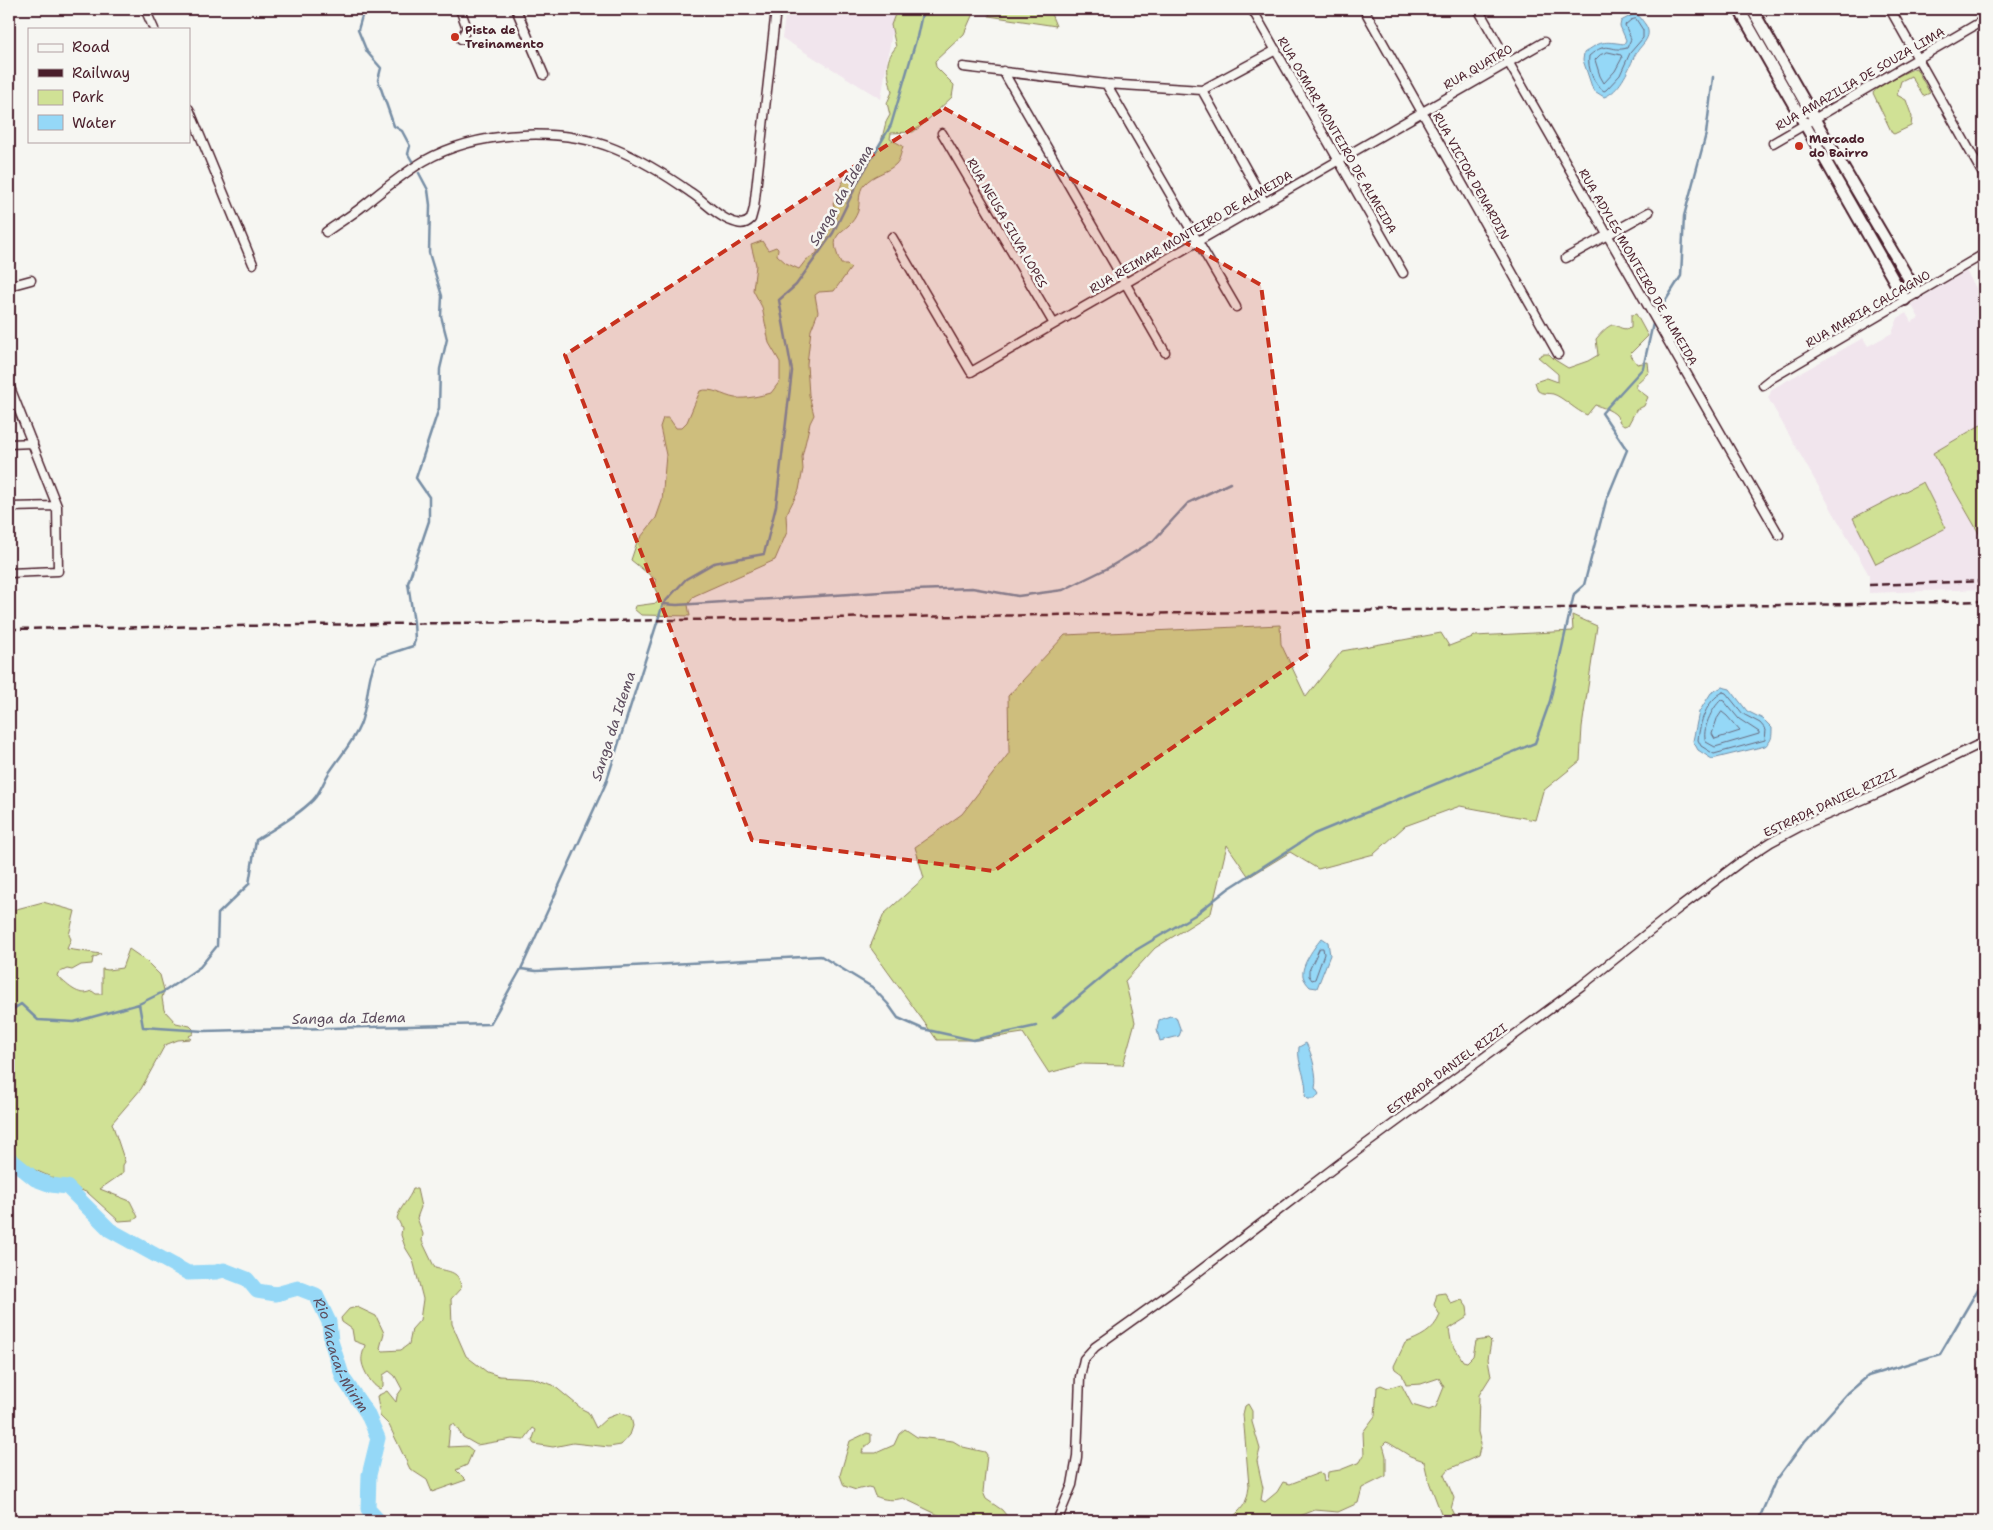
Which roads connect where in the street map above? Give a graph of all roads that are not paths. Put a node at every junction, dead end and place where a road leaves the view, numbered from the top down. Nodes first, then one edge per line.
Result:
1 (145, 9) edge
2 (460, 9) edge
3 (516, 9) edge
4 (776, 9) edge
5 (1252, 9) edge
6 (1364, 9) edge
7 (1478, 9) edge
8 (1738, 9) edge
9 (1752, 9) edge
10 (1890, 9) edge
11 (1984, 20) edge
12 (154, 28) edge
13 (461, 39) dead end
14 (1544, 42) dead end
15 (1276, 50) junction
16 (1917, 58) junction
17 (1509, 62) junction
18 (963, 67) dead end
19 (1003, 71) junction
20 (544, 74) dead end
21 (1106, 84) junction
22 (1202, 90) junction
23 (190, 111) edge
24 (1422, 112) junction
25 (1814, 118) junction
26 (1803, 124) junction
27 (942, 133) dead end
28 (1773, 142) dead end
29 (1339, 160) junction
30 (1984, 176) edge
31 (1265, 203) junction
32 (1649, 212) dead end
33 (326, 232) dead end
34 (1607, 235) junction
35 (892, 237) dead end
36 (1198, 241) junction
37 (1984, 254) edge
38 (1566, 258) dead end
39 (253, 264) dead end
40 (1403, 273) dead end
41 (31, 280) dead end
42 (1124, 284) junction
43 (9, 286) edge
44 (1917, 293) junction
45 (1905, 300) junction
46 (1236, 307) dead end
47 (1054, 324) junction
48 (1165, 352) dead end
49 (1558, 354) dead end
50 (9, 385) edge
51 (1763, 385) dead end
52 (33, 443) junction
53 (9, 444) edge
54 (57, 506) junction
55 (9, 507) edge
56 (1778, 535) dead end
57 (9, 573) edge
58 (1984, 742) edge
59 (1057, 1521) edge

1 - 12 street
2 - 13 street
3 - 20 street
4 - 33 street
5 - 15 street, RUA OSMAR MONTEIRO DE ALMEIDA
6 - 24 street, RUA VICTOR DENARDIN
7 - 17 street, RUA ADYLES MONTEIRO DE ALMEIDA
8 - 26 street
9 - 25 street
10 - 16 street
11 - 16 street, RUA AMAZILIA DE SOUZA LIMA
14 - 17 street, RUA QUATRO
15 - 22 street
15 - 29 street, RUA OSMAR MONTEIRO DE ALMEIDA
16 - 25 street, RUA AMAZILIA DE SOUZA LIMA
16 - 30 street
17 - 24 street, RUA QUATRO
17 - 34 street, RUA ADYLES MONTEIRO DE ALMEIDA
18 - 19 street
19 - 21 street
19 - 42 street
21 - 22 street
21 - 36 street
22 - 31 street
23 - 39 street
24 - 29 street, RUA REIMAR MONTEIRO DE ALMEIDA
24 - 49 street, RUA VICTOR DENARDIN
25 - 26 street, RUA AMAZILIA DE SOUZA LIMA
25 - 44 street
26 - 28 street, RUA AMAZILIA DE SOUZA LIMA
26 - 45 street
27 - 47 street, RUA NEUSA SILVA LOPES
29 - 31 street, RUA REIMAR MONTEIRO DE ALMEIDA
29 - 40 street, RUA OSMAR MONTEIRO DE ALMEIDA
31 - 36 street, RUA REIMAR MONTEIRO DE ALMEIDA
32 - 34 street
34 - 38 street
34 - 56 street, RUA ADYLES MONTEIRO DE ALMEIDA
35 - 47 street, RUA REIMAR MONTEIRO DE ALMEIDA
36 - 42 street, RUA REIMAR MONTEIRO DE ALMEIDA
36 - 46 street
37 - 44 street, RUA MARIA CALCAGNO
41 - 43 street
42 - 47 street, RUA REIMAR MONTEIRO DE ALMEIDA
42 - 48 street
44 - 45 street, RUA MARIA CALCAGNO
45 - 51 street, RUA MARIA CALCAGNO
50 - 52 street
52 - 53 street
52 - 54 street
54 - 55 street
54 - 57 street
58 - 59 street, ESTRADA DANIEL RIZZI

